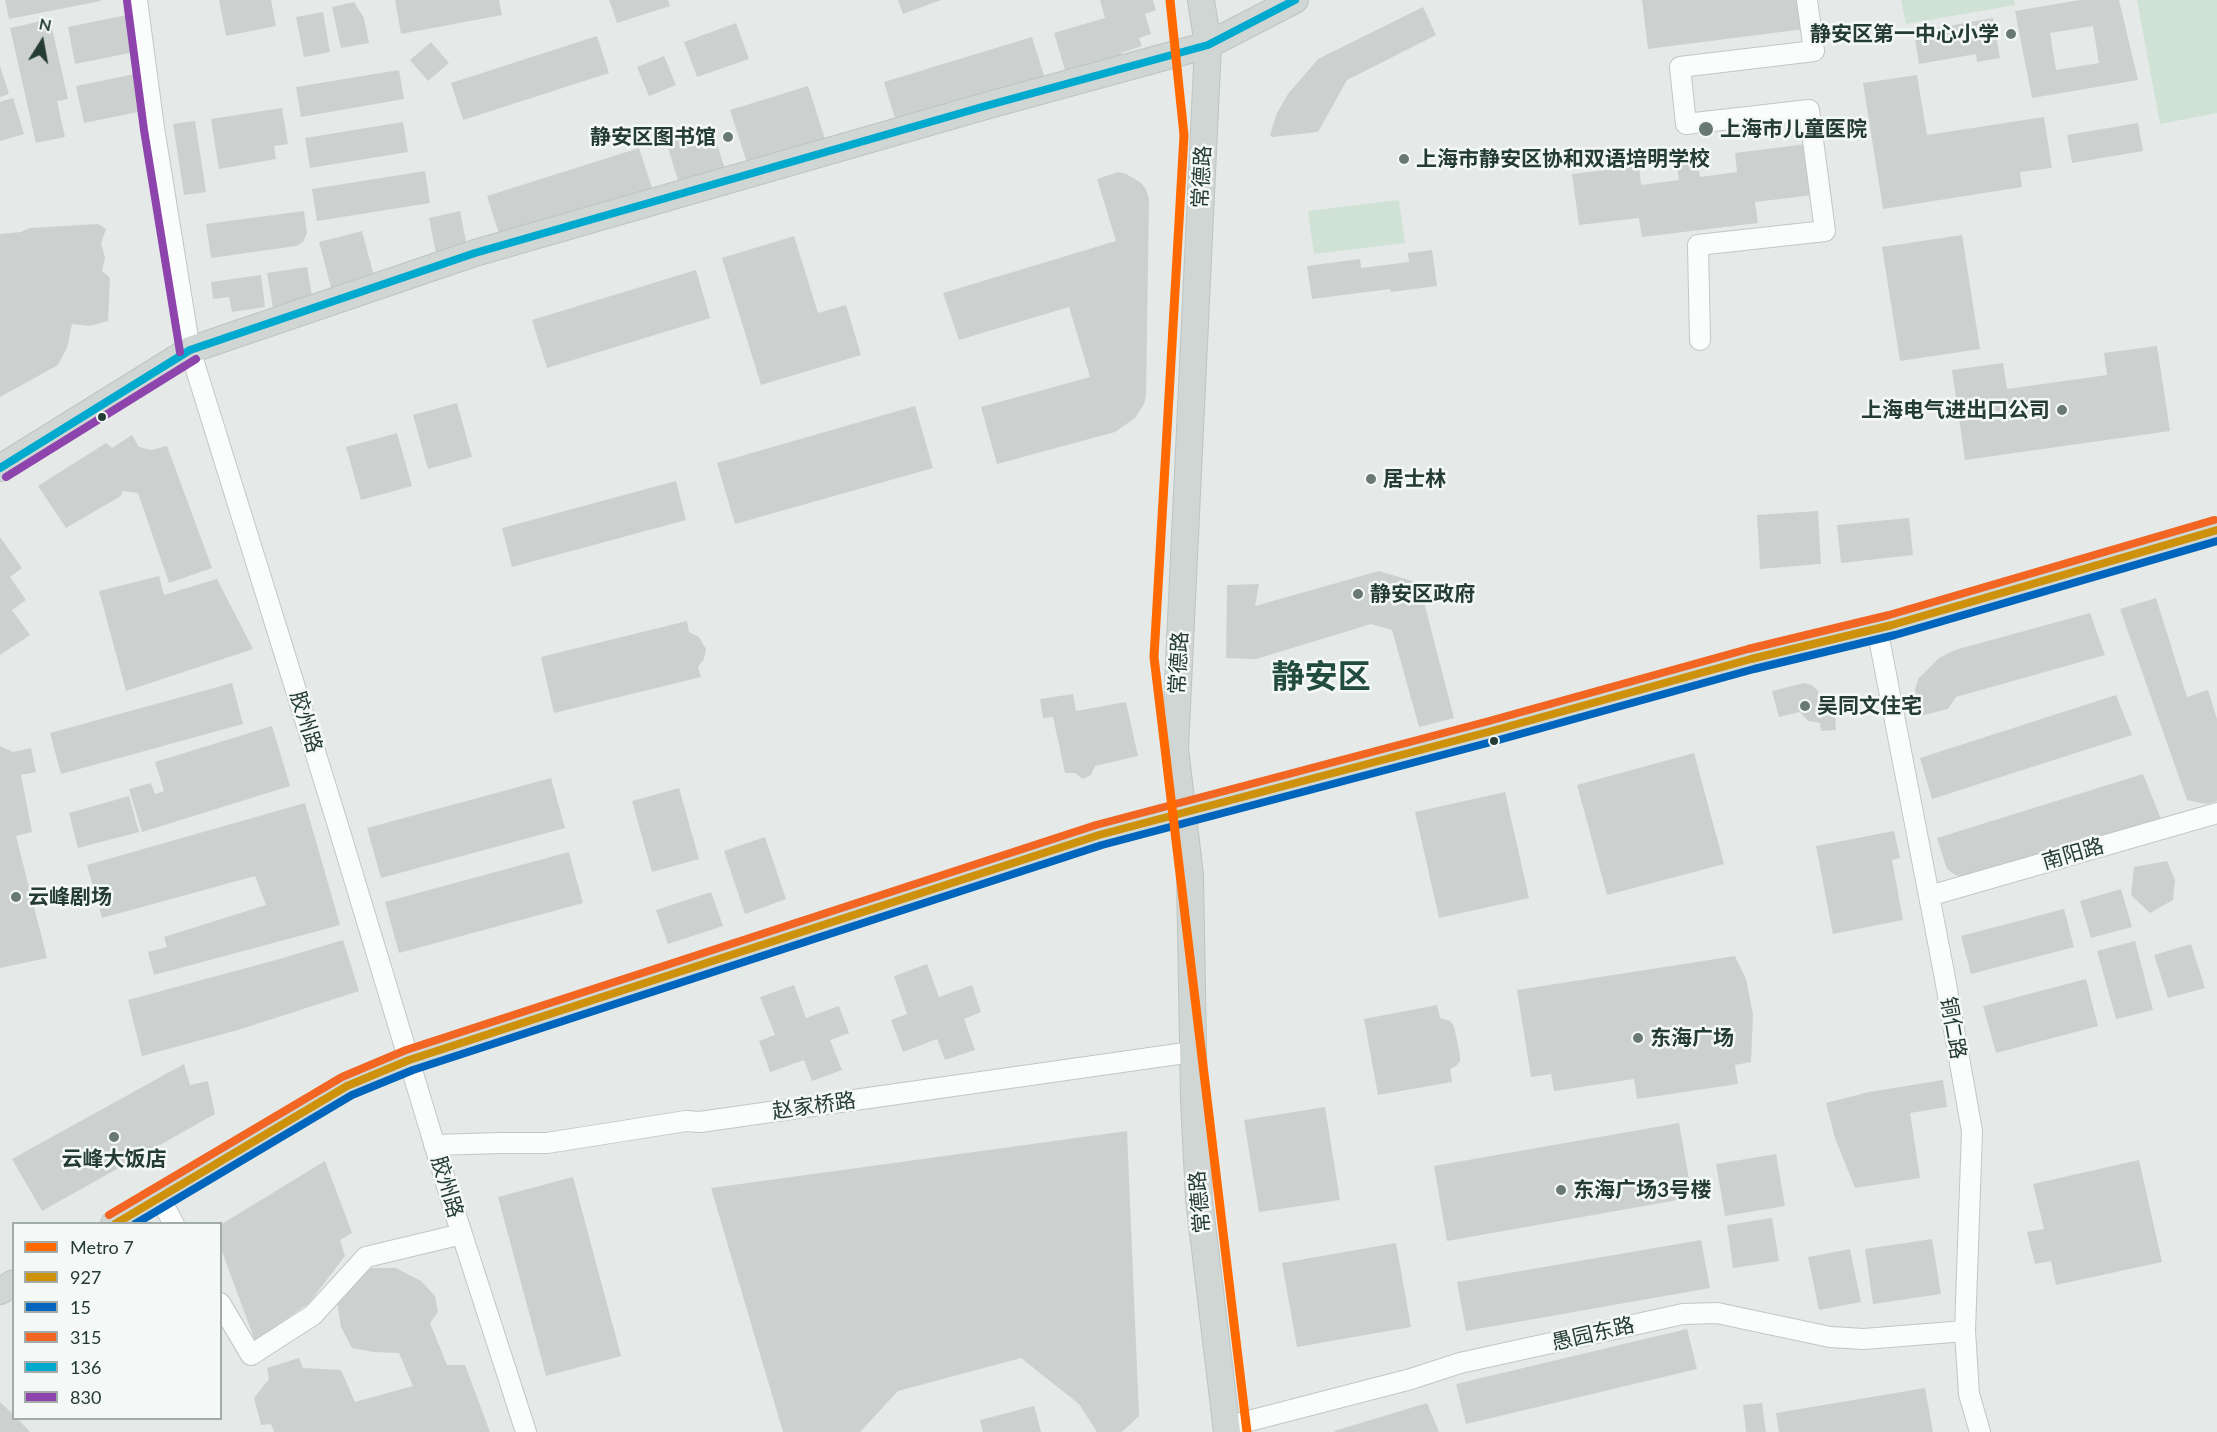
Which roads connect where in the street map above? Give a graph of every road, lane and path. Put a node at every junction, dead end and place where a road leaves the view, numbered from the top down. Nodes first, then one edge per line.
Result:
1 (137, 0) edge
2 (1202, 0) edge
3 (1294, 0) edge
4 (1807, 0) edge
5 (1208, 45) junction
6 (1700, 340) dead end
7 (190, 350) junction
8 (0, 468) edge
9 (2217, 530) edge
10 (1877, 628) junction
11 (1182, 812) junction
12 (2217, 813) edge
13 (1929, 896) junction
14 (1192, 1052) junction
15 (409, 1060) junction
16 (435, 1145) junction
17 (159, 1197) junction
18 (117, 1222) edge
19 (173, 1222) edge
20 (462, 1234) junction
21 (222, 1306) edge
22 (1965, 1331) junction
23 (1227, 1430) edge
24 (526, 1432) edge
25 (1980, 1432) edge

1 - 7 street, 胶州路
2 - 5 main road, 常德路
3 - 5 main road
4 - 6 street
5 - 7 main road
5 - 11 main road, 常德路
7 - 8 main road
7 - 15 street, 胶州路
9 - 10 main road
10 - 11 main road
10 - 13 street, 铜仁路
11 - 14 main road, 常德路
11 - 15 main road
12 - 13 street, 南阳路
13 - 22 street, 铜仁路
14 - 16 street, 赵家桥路
14 - 23 main road, 常德路
15 - 16 street, 胶州路
15 - 17 main road
16 - 20 street, 胶州路
17 - 18 main road
17 - 19 street
20 - 21 street
20 - 24 street, 胶州路
22 - 23 street, 愚园东路
22 - 25 street, 铜仁路

